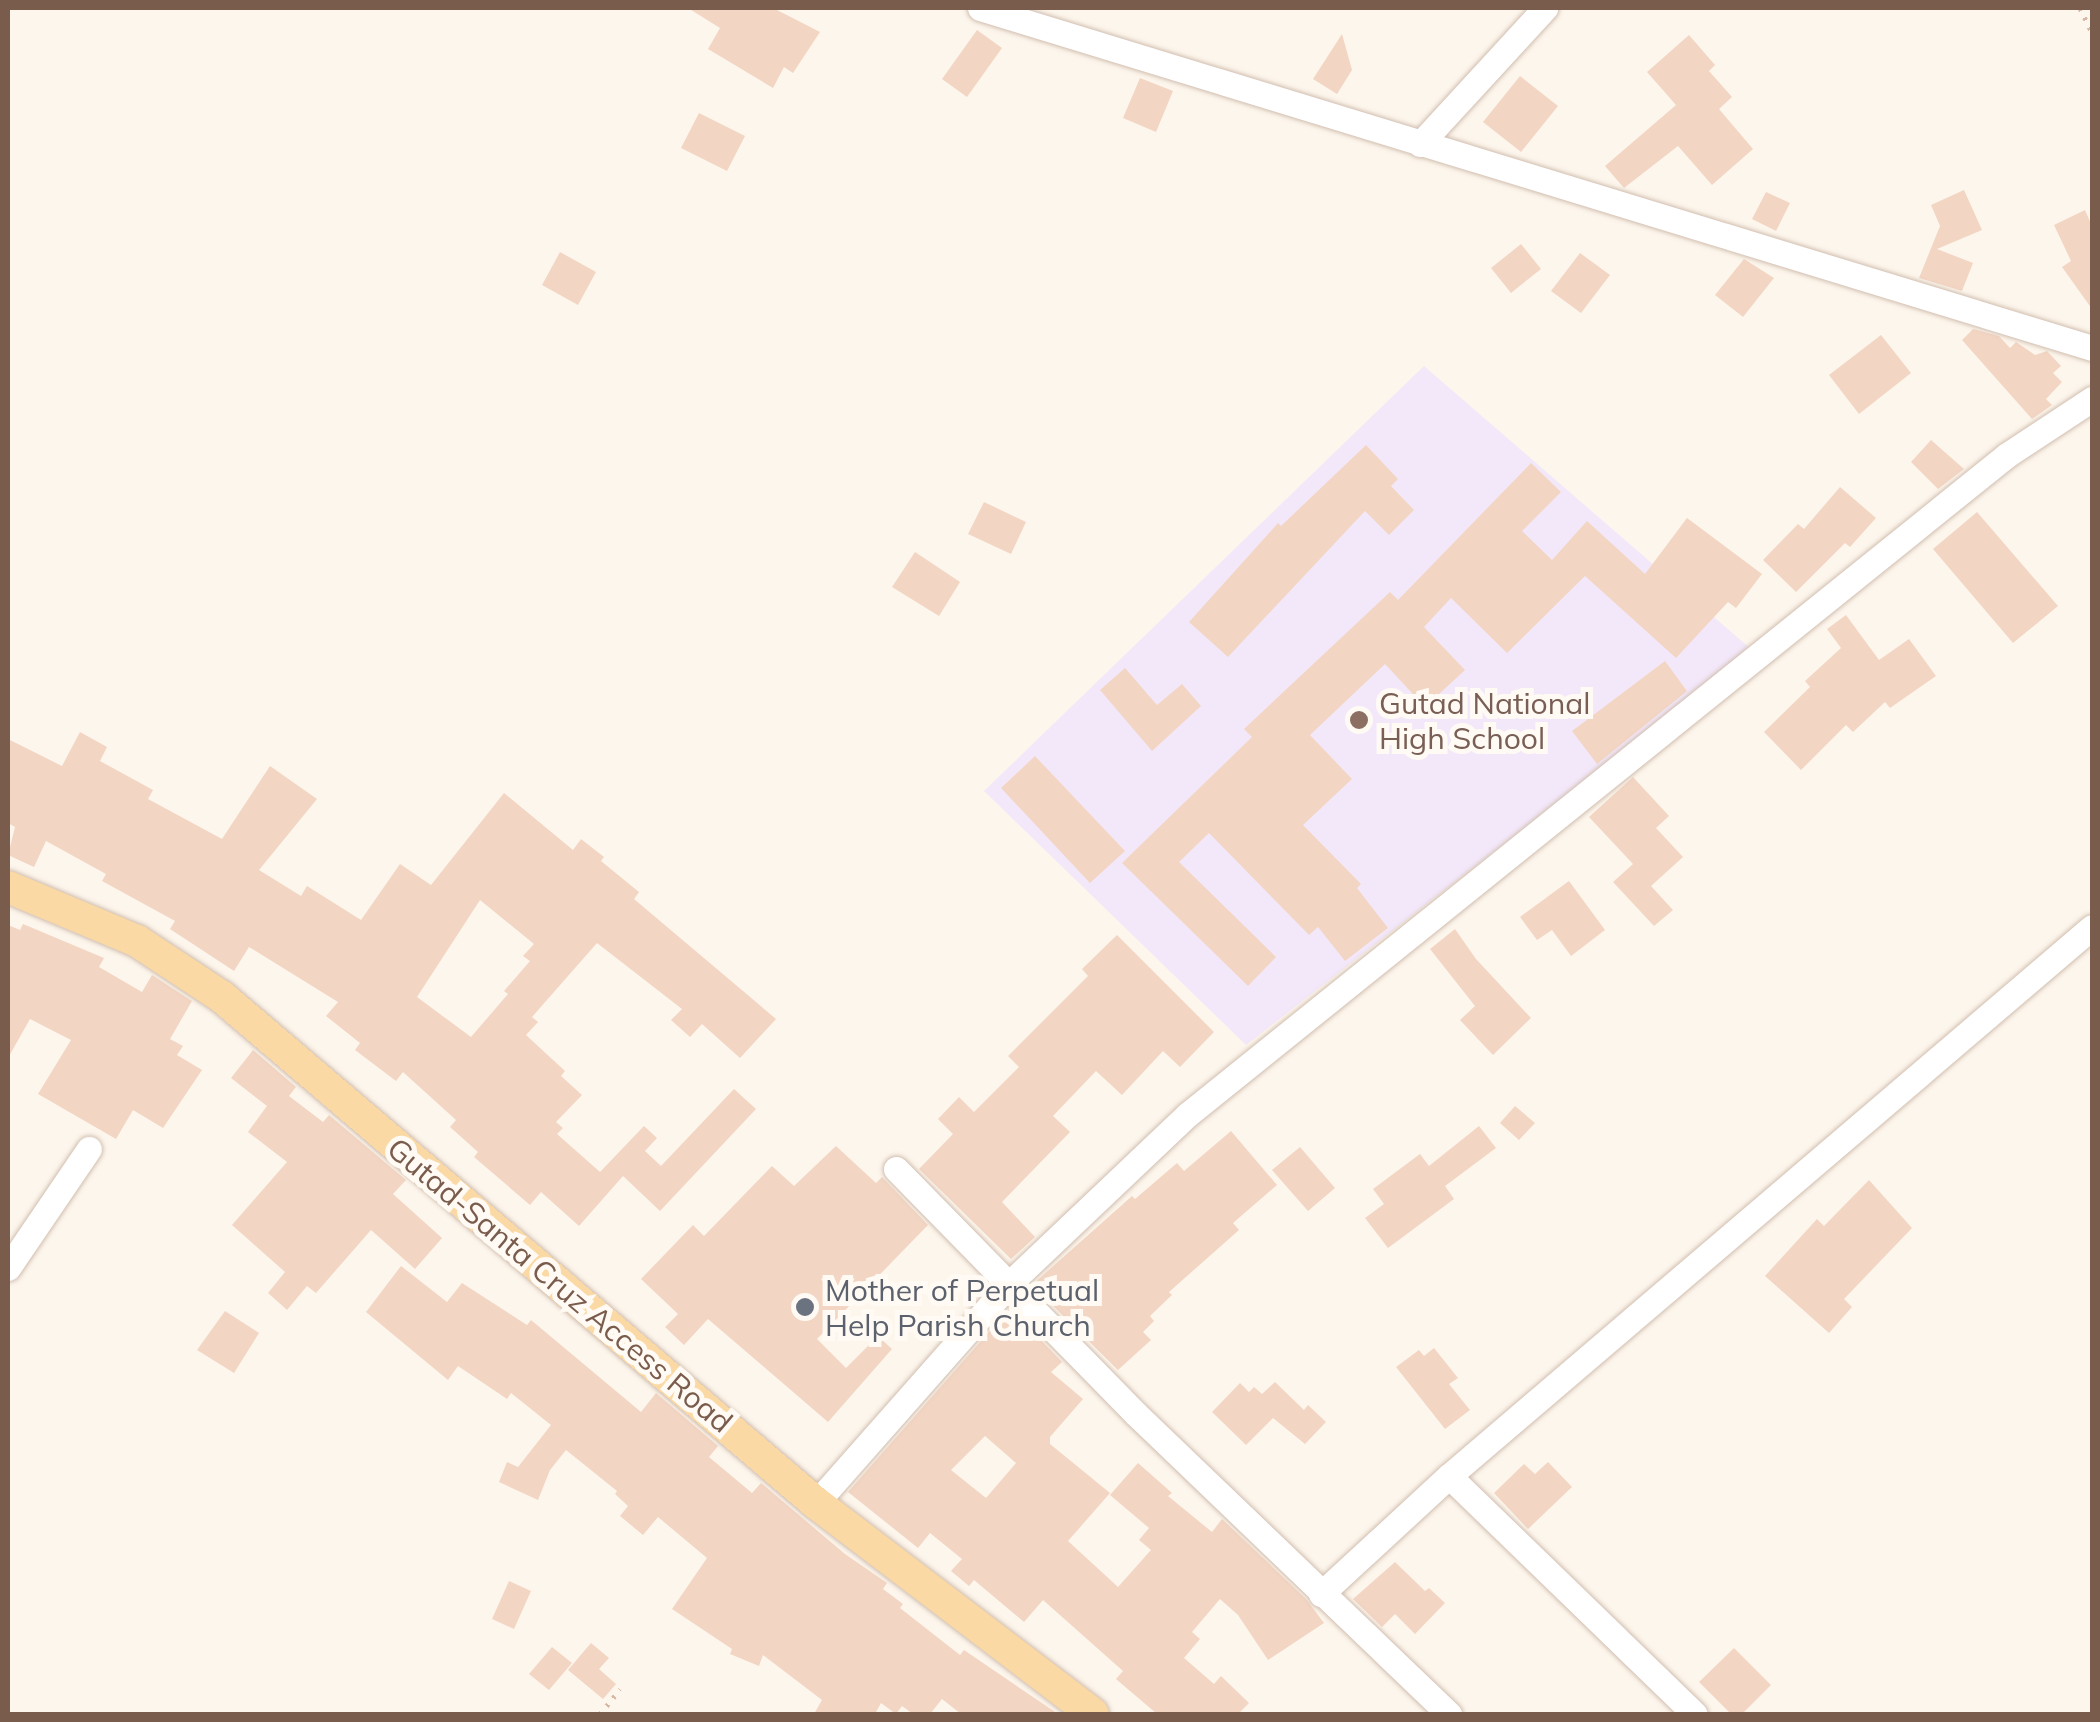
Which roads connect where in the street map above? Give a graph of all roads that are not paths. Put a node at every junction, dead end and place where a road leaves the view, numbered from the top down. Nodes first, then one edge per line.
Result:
1 (980, 8) edge
2 (1545, 8) edge
3 (1420, 144) junction
4 (2092, 348) edge
5 (2092, 399) edge
6 (8, 887) edge
7 (2092, 928) edge
8 (89, 1149) dead end
9 (896, 1169) dead end
10 (8, 1268) edge
11 (1011, 1282) junction
12 (1449, 1476) junction
13 (816, 1504) junction
14 (1321, 1594) junction
15 (1093, 1714) edge
16 (1448, 1714) edge
17 (1695, 1714) edge

1 - 3 street
2 - 3 street
3 - 4 street
5 - 11 street
6 - 13 main road, Gutad-Santa Cruz Access Road
7 - 12 street
8 - 10 street
9 - 11 street
11 - 13 street
11 - 14 street
12 - 14 street
12 - 17 street
13 - 15 main road, Gutad-Santa Cruz Access Road
14 - 16 street

